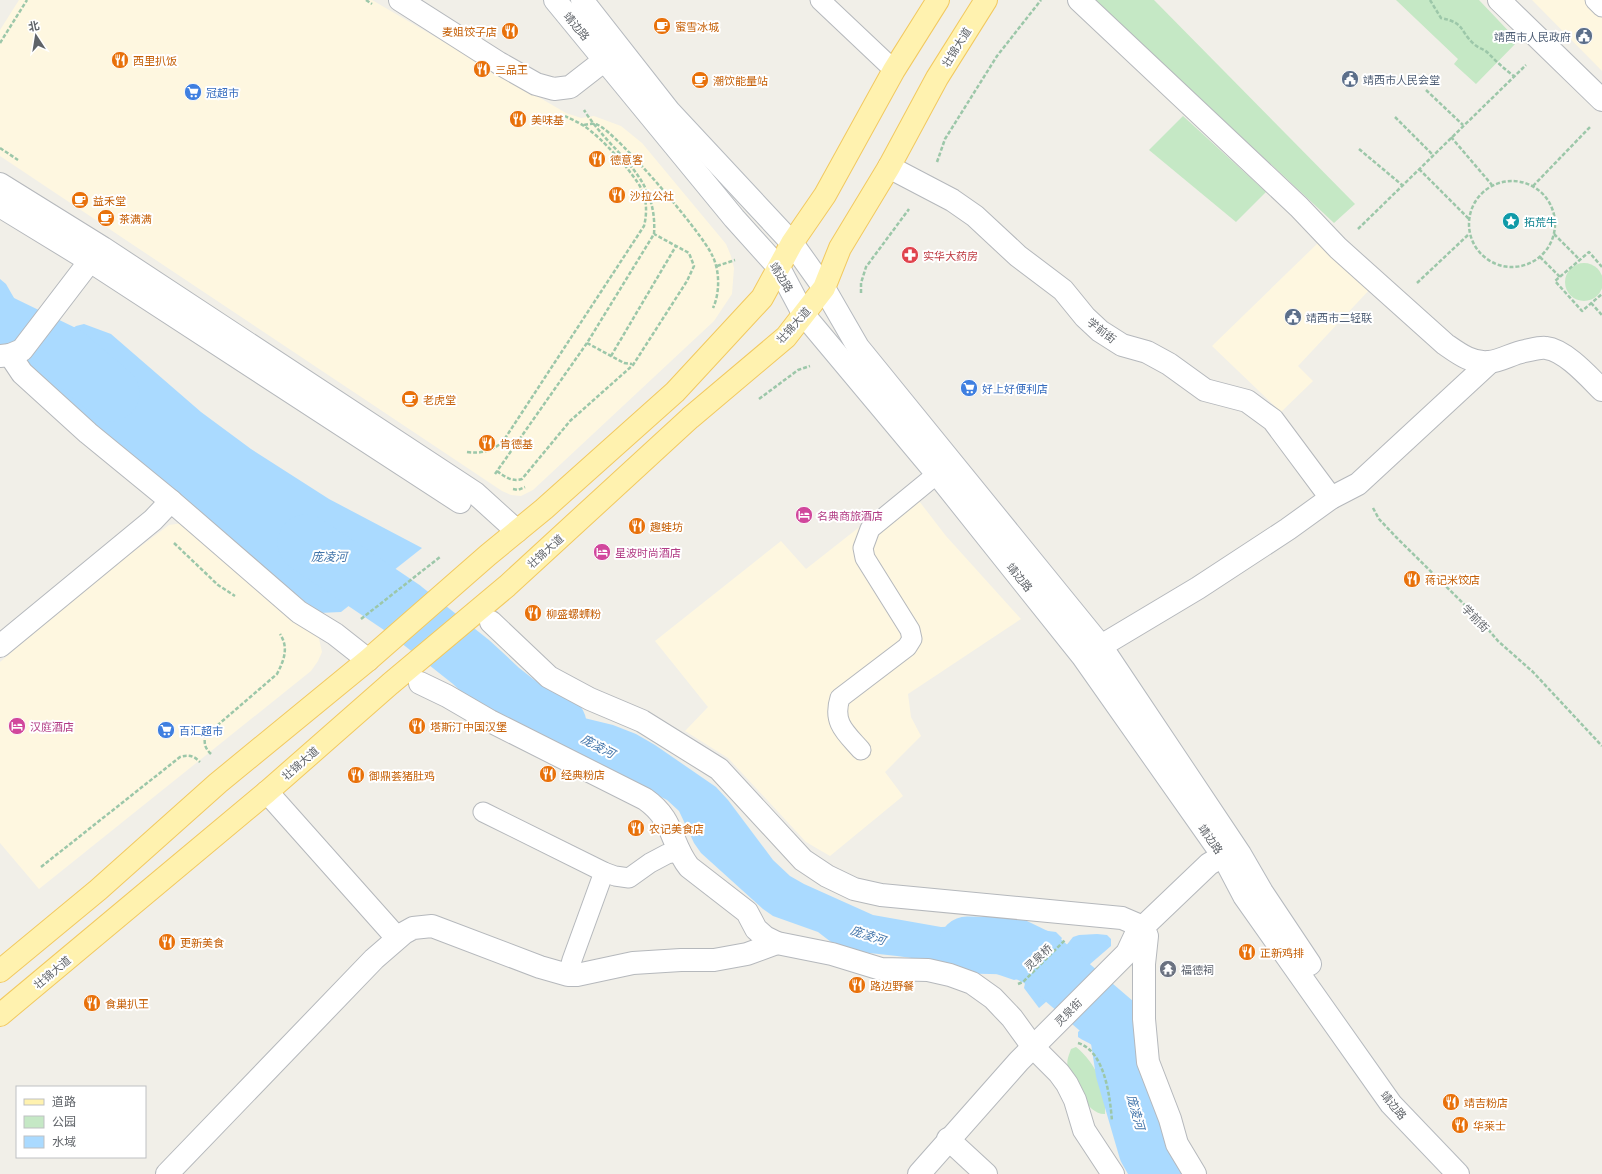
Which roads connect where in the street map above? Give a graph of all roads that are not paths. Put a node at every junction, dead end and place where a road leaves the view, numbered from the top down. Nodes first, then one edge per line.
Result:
1 (400, 0) edge
2 (555, 0) edge
3 (582, 0) edge
4 (820, 0) edge
5 (938, 0) edge
6 (986, 0) edge
7 (1079, 0) edge
8 (1500, 0) edge
9 (1595, 0) edge
10 (1602, 7) edge
11 (606, 59) junction
12 (894, 70) junction
13 (1602, 100) edge
14 (889, 167) junction
15 (0, 184) edge
16 (0, 206) edge
17 (792, 244) junction
18 (90, 261) junction
19 (779, 268) junction
20 (824, 288) junction
21 (804, 315) junction
22 (11, 354) edge
23 (1490, 362) junction
24 (1602, 390) edge
25 (937, 474) junction
26 (1331, 498) junction
27 (171, 501) junction
28 (512, 536) junction
29 (484, 616) junction
30 (0, 646) edge
31 (1100, 646) junction
32 (368, 660) junction
33 (420, 683) dead end
34 (861, 750) dead end
35 (267, 792) junction
36 (483, 812) dead end
37 (680, 852) junction
38 (1223, 856) junction
39 (604, 872) junction
40 (1143, 927) junction
41 (397, 938) junction
42 (777, 943) junction
43 (0, 970) edge
44 (568, 975) junction
45 (0, 1015) edge
46 (1034, 1047) junction
47 (948, 1139) junction
48 (167, 1174) edge
49 (919, 1174) edge
50 (986, 1174) edge
51 (1113, 1174) edge
52 (1195, 1174) edge
53 (1458, 1174) edge
54 (1474, 1174) edge

1 - 11 street
2 - 11 street, 靖边路
3 - 17 street, 靖边路
4 - 12 lane
5 - 12 main road
6 - 14 main road, 壮锦大道
7 - 23 street
8 - 13 street
9 - 10 lane
11 - 19 street, 靖边路
12 - 17 main road
14 - 20 main road, 壮锦大道
14 - 26 street, 学前街
15 - 28 street
16 - 18 street
17 - 19 main road
17 - 20 street, 靖边路
18 - 22 street
18 - 28 street
19 - 21 street, 靖边路
19 - 28 main road
20 - 21 main road, 壮锦大道
20 - 31 street, 靖边路
21 - 25 street, 靖边路
21 - 29 main road, 壮锦大道
22 - 27 street
23 - 24 street
23 - 26 street
25 - 34 lane
25 - 38 street, 靖边路
26 - 31 street
27 - 30 street
27 - 32 street
28 - 32 main road
29 - 35 main road, 壮锦大道
29 - 40 street
31 - 54 street, 靖边路
32 - 43 main road
33 - 37 street
35 - 41 street
35 - 45 main road, 壮锦大道
36 - 39 lane
37 - 39 lane
37 - 42 street
38 - 40 street, 灵泉街
38 - 53 street, 靖边路
39 - 44 lane
40 - 46 street, 灵泉街
40 - 52 street
41 - 44 street
41 - 48 street
42 - 44 street
42 - 46 street
46 - 47 street, 灵泉街
46 - 51 street
47 - 49 street, 灵泉街
47 - 50 street

